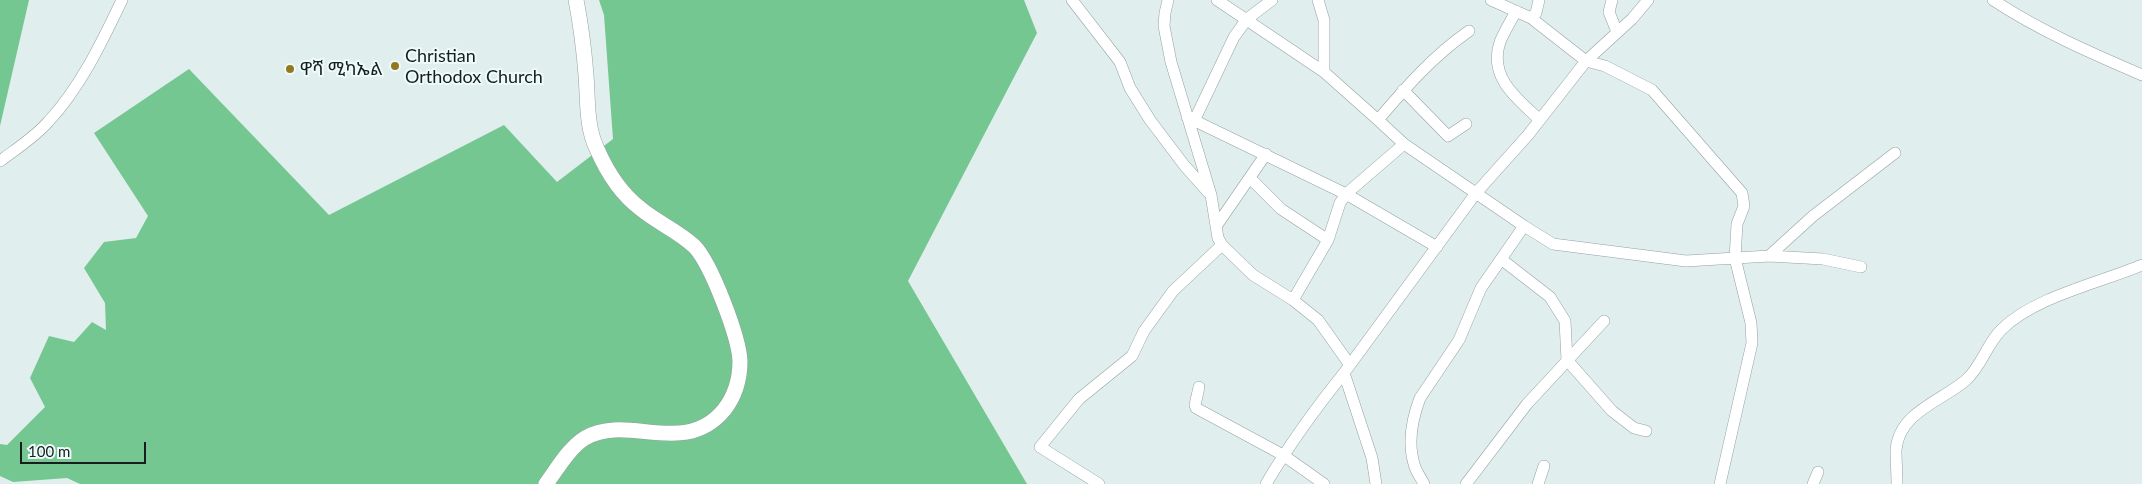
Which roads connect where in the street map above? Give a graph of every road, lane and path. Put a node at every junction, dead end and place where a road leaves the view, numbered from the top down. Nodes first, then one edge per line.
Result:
1 (122, 0) edge
2 (576, 0) edge
3 (1072, 0) edge
4 (1168, 0) edge
5 (1217, 0) edge
6 (1272, 0) edge
7 (1318, 0) edge
8 (1491, 0) edge
9 (1539, 0) edge
10 (1612, 0) edge
11 (1648, 0) edge
12 (1993, 0) edge
13 (1516, 11) junction
14 (1531, 18) junction
15 (1247, 19) junction
16 (1469, 31) dead end
17 (1617, 32) junction
18 (1586, 61) junction
19 (1324, 72) junction
20 (2142, 75) edge
21 (1403, 90) junction
22 (1191, 118) junction
23 (1378, 120) junction
24 (1540, 120) junction
25 (1466, 124) dead end
26 (1404, 144) junction
27 (1896, 153) dead end
28 (1266, 154) junction
29 (0, 161) edge
30 (1250, 178) junction
31 (1346, 194) junction
32 (1476, 194) junction
33 (1211, 195) junction
34 (1217, 225) junction
35 (1524, 226) junction
36 (1328, 240) junction
37 (1222, 245) junction
38 (1437, 247) junction
39 (1769, 256) junction
40 (1735, 258) junction
41 (1501, 259) junction
42 (2142, 265) edge
43 (1861, 267) dead end
44 (1293, 300) junction
45 (1604, 321) dead end
46 (1567, 360) junction
47 (1347, 369) junction
48 (1199, 387) dead end
49 (1646, 431) dead end
50 (1283, 455) junction
51 (1544, 466) dead end
52 (1818, 472) dead end
53 (1422, 481) edge
54 (546, 484) edge
55 (1099, 484) edge
56 (1266, 484) edge
57 (1324, 484) edge
58 (1376, 484) edge
59 (1432, 484) edge
60 (1466, 484) edge
61 (1538, 484) edge
62 (1720, 484) edge
63 (1812, 484) edge
64 (1897, 484) edge

1 - 29 street
2 - 54 main road
3 - 33 street
4 - 22 street
5 - 15 street
6 - 15 street
7 - 19 street
8 - 13 street
9 - 14 street
10 - 17 street
11 - 17 street
12 - 20 street
13 - 14 street
13 - 24 street
14 - 18 street
15 - 19 street
15 - 22 street
16 - 21 street
17 - 18 street
18 - 24 street
18 - 40 street
19 - 23 street
21 - 23 street
21 - 25 street
22 - 28 street
22 - 33 street
23 - 26 street
24 - 32 street
26 - 31 street
26 - 32 street
27 - 39 street
28 - 30 street
28 - 31 street
30 - 34 street
30 - 36 street
31 - 36 street
31 - 38 street
32 - 35 street
32 - 38 street
33 - 34 street
34 - 37 street
35 - 40 street
35 - 41 street
36 - 44 street
37 - 44 street
37 - 55 street
38 - 47 street
39 - 40 street
39 - 43 street
40 - 62 street
41 - 46 street
41 - 53 street
42 - 64 street
44 - 47 street
45 - 46 street
46 - 49 street
46 - 60 street
47 - 50 street
47 - 58 street
48 - 50 street
50 - 56 street
50 - 57 street
51 - 61 street
52 - 63 street
53 - 59 street

